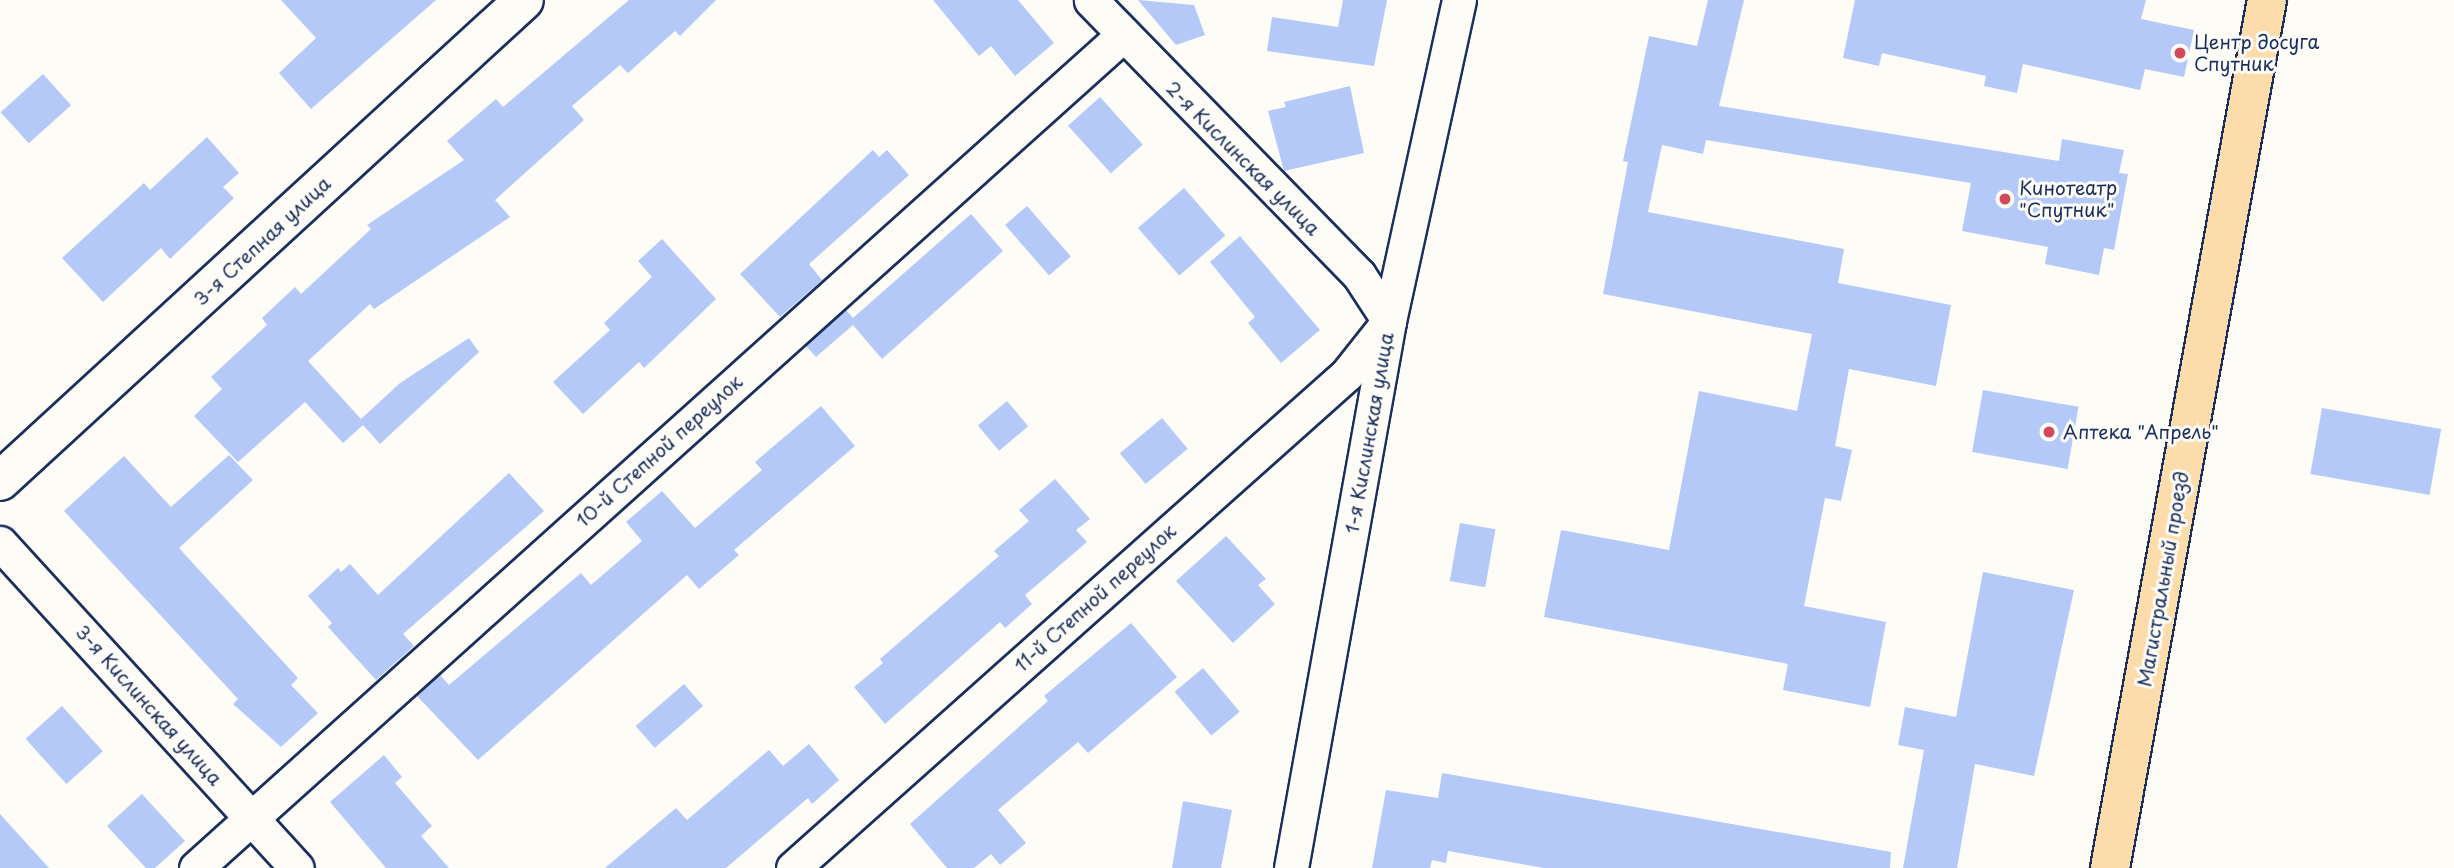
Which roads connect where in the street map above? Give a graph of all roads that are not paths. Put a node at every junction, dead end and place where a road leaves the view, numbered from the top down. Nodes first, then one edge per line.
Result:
1 (524, 0) edge
2 (1091, 0) edge
3 (1459, 0) edge
4 (2267, 0) edge
5 (1123, 35) junction
6 (1389, 321) junction
7 (0, 481) edge
8 (0, 542) edge
9 (251, 818) junction
10 (196, 868) edge
11 (298, 868) edge
12 (793, 868) edge
13 (1291, 868) edge
14 (2110, 868) edge

1 - 7 street, 3-я Степная улица
2 - 5 street, 2-я Кислинская улица
3 - 6 street, 1-я Кислинская улица
4 - 14 main road, Магистральный проезд
5 - 6 street, 2-я Кислинская улица
5 - 9 street, 10-й Степной переулок
6 - 12 street, 11-й Степной переулок
6 - 13 street, 1-я Кислинская улица
8 - 9 street, 3-я Кислинская улица
9 - 10 street, 10-й Степной переулок
9 - 11 street, 3-я Кислинская улица

